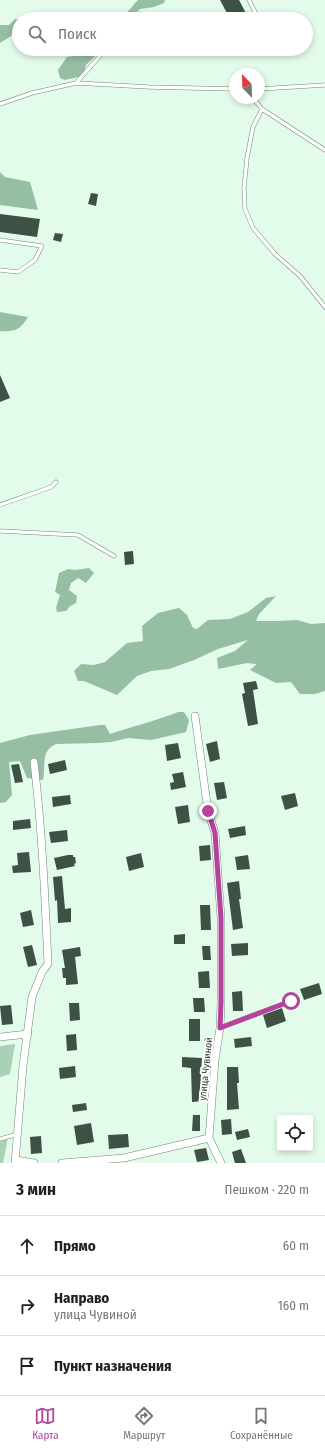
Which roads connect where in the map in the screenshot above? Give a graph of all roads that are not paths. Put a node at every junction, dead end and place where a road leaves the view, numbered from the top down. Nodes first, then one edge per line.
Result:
1 (249, 0) edge
2 (255, 12) edge
3 (100, 56) edge
4 (76, 83) junction
5 (325, 85) edge
6 (229, 89) edge
7 (265, 89) edge
8 (0, 104) edge
9 (258, 104) edge
10 (262, 109) junction
11 (325, 150) edge
12 (0, 240) edge
13 (0, 270) edge
14 (325, 307) edge
15 (56, 482) dead end
16 (0, 505) edge
17 (0, 531) edge
18 (114, 556) dead end
19 (195, 716) dead end
20 (34, 762) dead end
21 (291, 1001) dead end
22 (220, 1028) junction
23 (28, 1034) junction
24 (0, 1037) edge
25 (18, 1134) junction
26 (209, 1138) junction
27 (0, 1139) edge
28 (15, 1162) edge
29 (34, 1163) edge
30 (62, 1163) edge
31 (221, 1163) edge

1 - 2 lane
3 - 4 lane
4 - 6 lane
4 - 8 lane
5 - 7 lane
9 - 10 lane
10 - 11 lane
10 - 14 lane
12 - 13 lane
15 - 16 lane
17 - 18 lane
19 - 22 street, улица Чувиной
20 - 23 street
21 - 22 lane
22 - 26 street, улица Чувиной
23 - 24 street
23 - 25 street
25 - 27 lane
25 - 28 street
26 - 30 street
26 - 31 street
28 - 29 street

